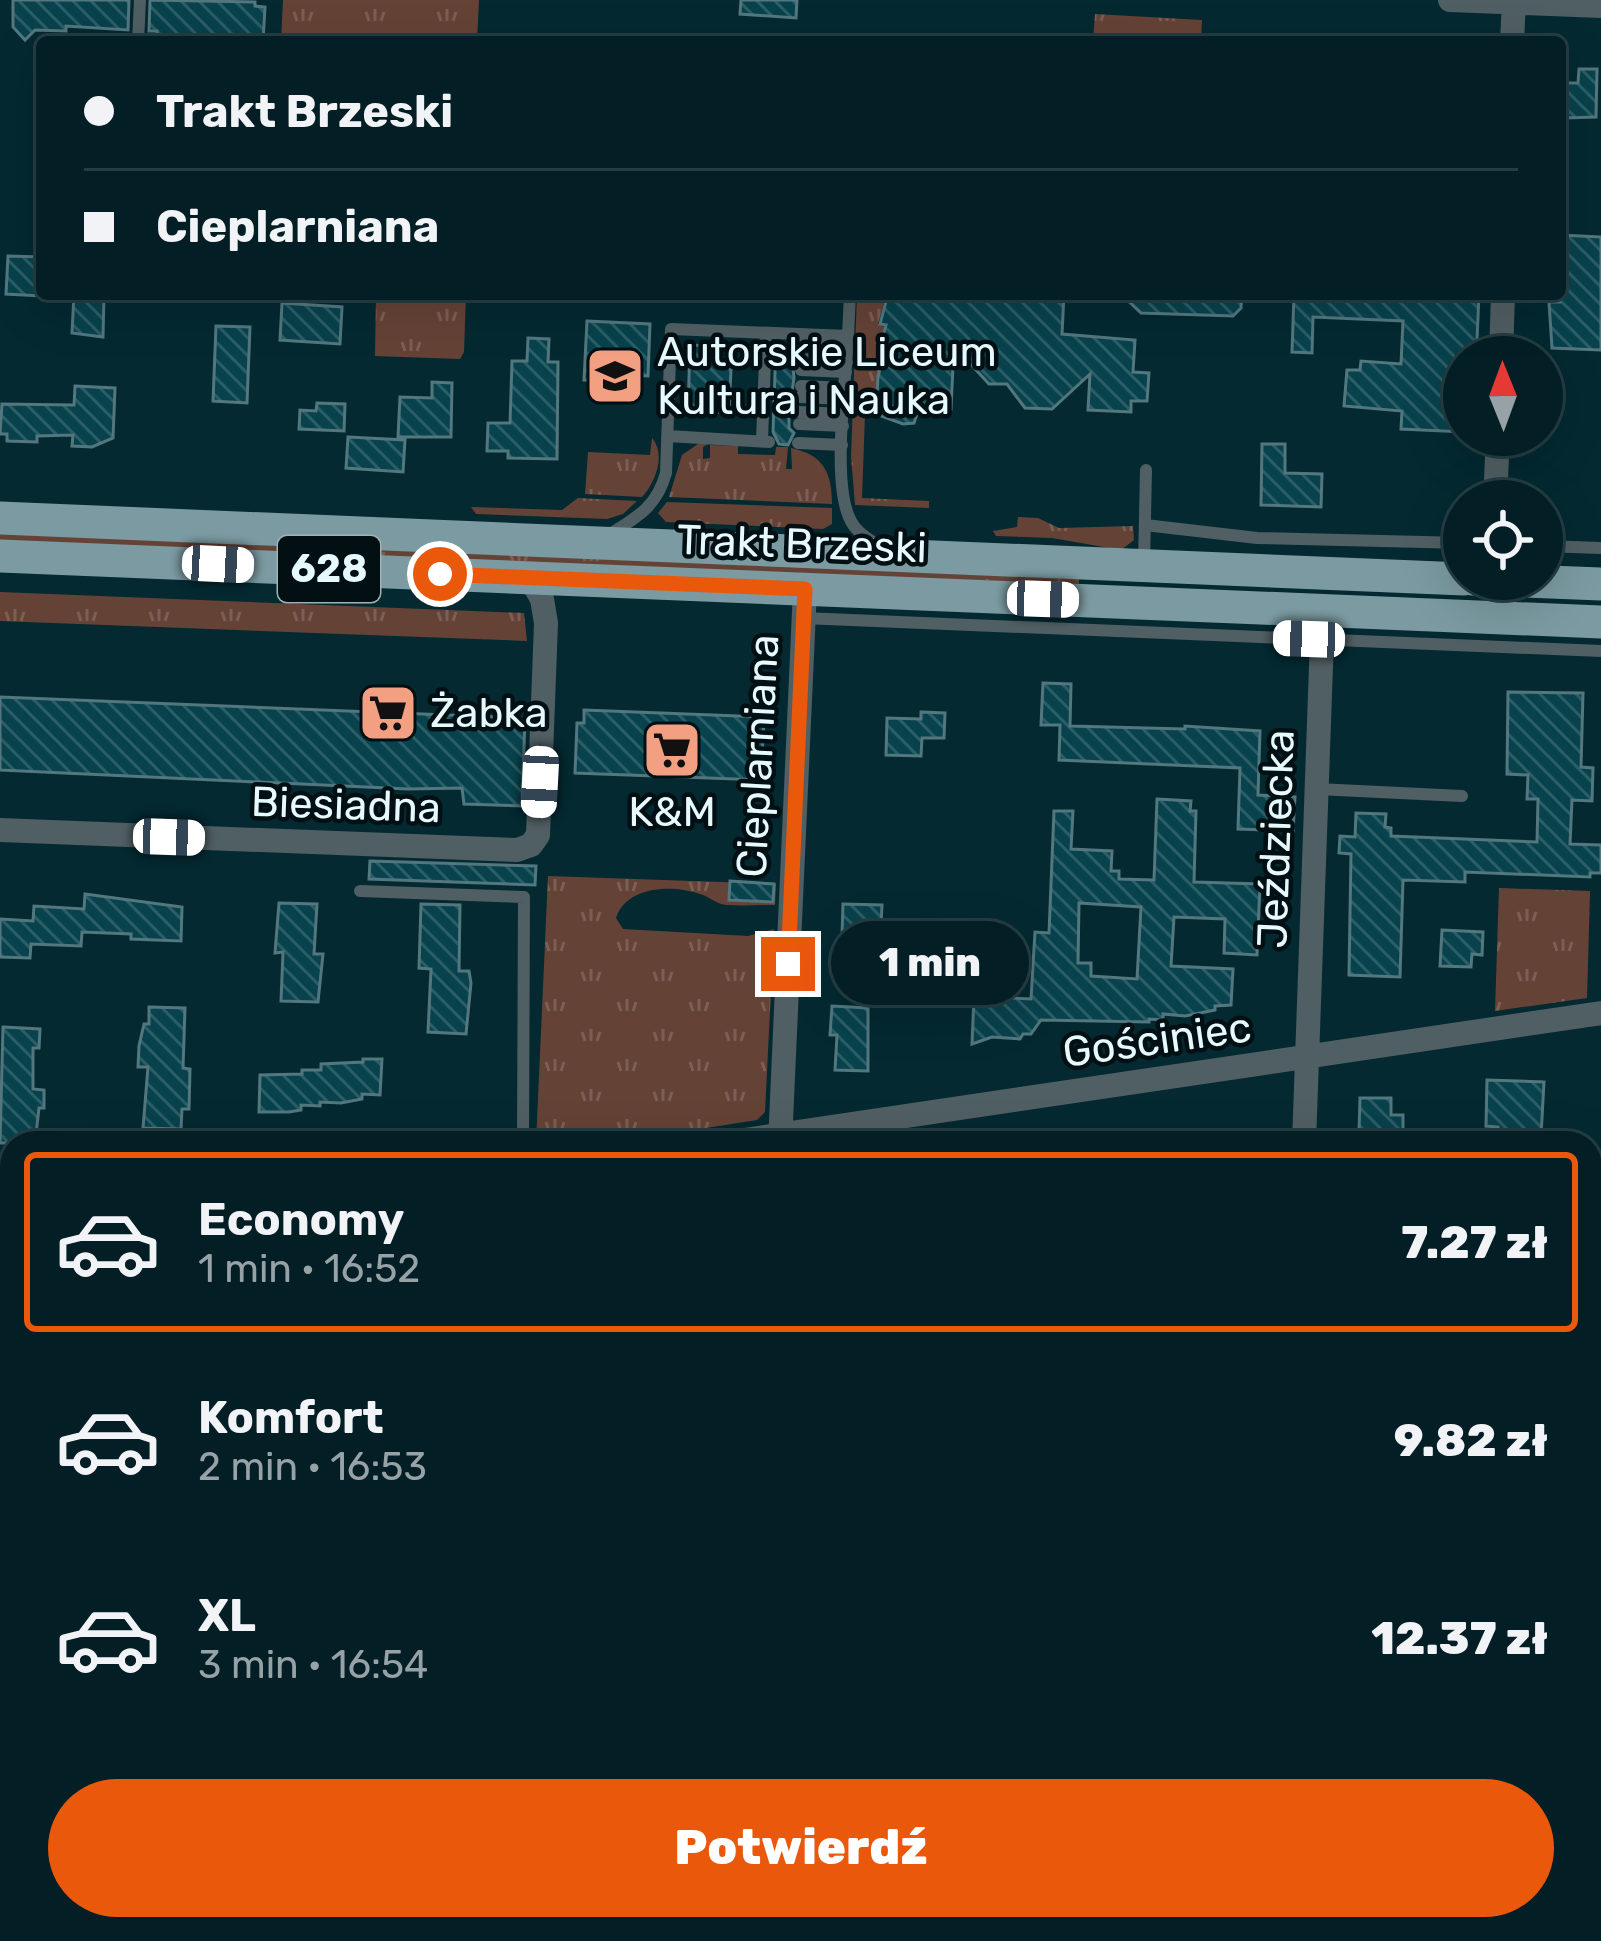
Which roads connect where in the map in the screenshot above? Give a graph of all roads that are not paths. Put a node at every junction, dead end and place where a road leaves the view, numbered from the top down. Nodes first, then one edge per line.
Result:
1 (140, 0) edge
2 (1450, 0) edge
3 (1514, 1) edge
4 (1601, 6) edge
5 (138, 36) edge
6 (1512, 36) edge
7 (850, 300) edge
8 (1503, 300) edge
9 (1502, 336) edge
10 (769, 339) junction
11 (848, 341) junction
12 (802, 344) dead end
13 (801, 365) dead end
14 (847, 367) junction
15 (800, 391) dead end
16 (845, 394) junction
17 (799, 418) dead end
18 (844, 420) junction
19 (668, 436) junction
20 (798, 442) dead end
21 (842, 445) junction
22 (1146, 470) dead end
23 (0, 518) edge
24 (1145, 524) junction
25 (593, 543) junction
26 (1443, 545) edge
27 (1563, 547) edge
28 (1601, 548) edge
29 (891, 555) junction
30 (0, 556) edge
31 (1343, 557) junction
32 (1144, 565) junction
33 (1443, 575) edge
34 (530, 578) junction
35 (1563, 582) edge
36 (1601, 584) edge
37 (804, 604) junction
38 (1601, 622) edge
39 (1323, 625) junction
40 (1601, 651) edge
41 (1317, 788) junction
42 (1462, 796) dead end
43 (0, 830) edge
44 (360, 891) dead end
45 (1601, 1012) edge
46 (1307, 1057) junction
47 (523, 1131) edge
48 (780, 1131) edge
49 (831, 1131) edge
50 (1304, 1131) edge

1 - 5 lane
2 - 3 street
3 - 4 street
3 - 6 street
7 - 11 lane
8 - 9 street
10 - 11 lane
10 - 19 lane
10 - 19 lane
11 - 12 lane
11 - 14 lane
13 - 14 lane
14 - 16 lane
15 - 16 lane
16 - 18 lane
17 - 18 lane
18 - 21 lane
19 - 25 lane
20 - 21 lane
21 - 29 lane
22 - 24 lane
23 - 25 main road, Trakt Brzeski / 628
24 - 31 lane
24 - 32 lane
25 - 29 main road, Trakt Brzeski / 628
26 - 31 lane
27 - 28 lane
29 - 32 main road, Trakt Brzeski / 628
30 - 34 main road, Trakt Brzeski / 628
31 - 32 main road, Trakt Brzeski / 628
31 - 33 main road, Trakt Brzeski / 628
34 - 37 main road, Trakt Brzeski / 628
34 - 43 street, Biesiadna
35 - 36 main road, Trakt Brzeski / 628
37 - 39 main road, Trakt Brzeski / 628
37 - 48 street, Cieplarniana
38 - 39 main road, Trakt Brzeski / 628
39 - 40 lane
39 - 41 street, Jeździecka
41 - 42 lane
41 - 46 street, Jeździecka
44 - 47 lane
45 - 46 street, Gościniec
46 - 49 street, Gościniec
46 - 50 street, Jeździecka

